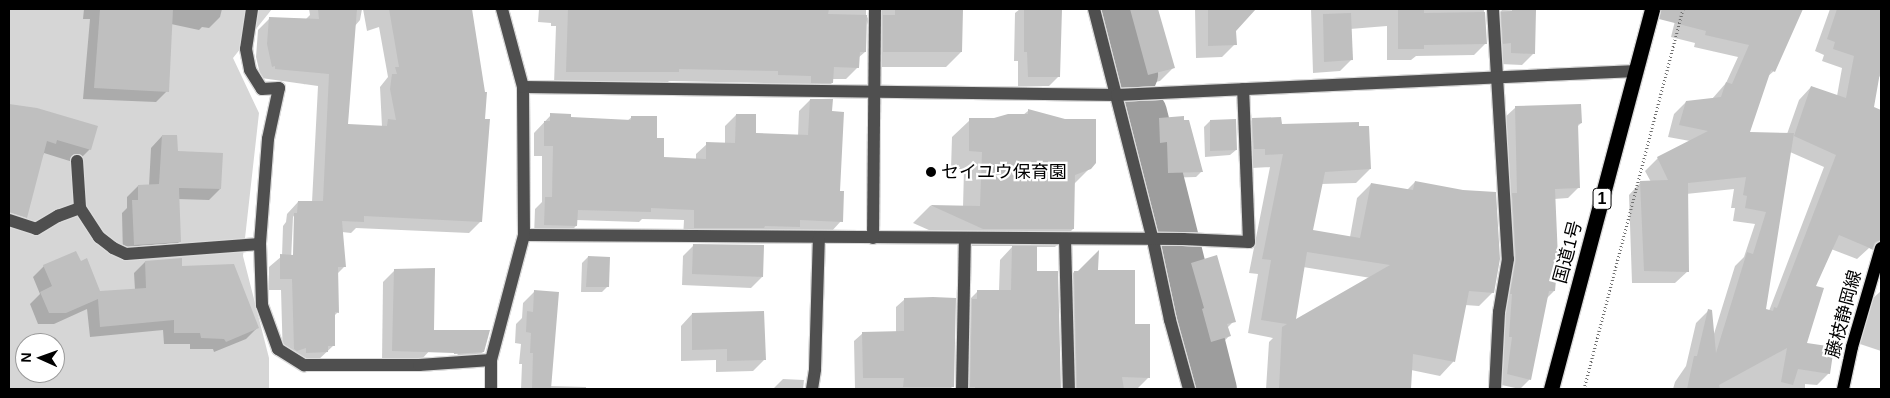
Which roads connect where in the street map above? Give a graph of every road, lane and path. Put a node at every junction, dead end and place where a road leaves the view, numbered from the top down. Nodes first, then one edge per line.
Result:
1 (252, 9) edge
2 (502, 9) edge
3 (875, 9) edge
4 (1094, 9) edge
5 (1493, 9) edge
6 (1652, 9) edge
7 (1683, 9) edge
8 (1636, 71) junction
9 (1496, 78) junction
10 (522, 87) junction
11 (1243, 89) junction
12 (875, 94) junction
13 (1117, 95) junction
14 (77, 161) dead end
15 (80, 208) junction
16 (9, 220) edge
17 (524, 235) junction
18 (819, 238) junction
19 (873, 238) junction
20 (966, 238) junction
21 (1065, 239) junction
22 (1160, 240) junction
23 (260, 244) junction
24 (1881, 248) edge
25 (491, 360) junction
26 (491, 389) edge
27 (812, 389) edge
28 (962, 389) edge
29 (1069, 389) edge
30 (1189, 389) edge
31 (1495, 389) edge
32 (1551, 389) edge
33 (1584, 389) edge
34 (1843, 389) edge

1 - 23 street
2 - 10 street
3 - 12 street
4 - 13 street
5 - 9 street
6 - 8 highway, 国道1号 / 1
7 - 33 path
8 - 9 street
8 - 32 highway, 国道1号 / 1
9 - 11 street
9 - 31 street
10 - 12 street
10 - 17 street
11 - 13 street
11 - 22 street
12 - 13 street
12 - 19 street
13 - 22 street
14 - 15 street
15 - 16 street
15 - 23 street
17 - 18 street
17 - 25 street
18 - 19 street
18 - 27 street
19 - 20 street
20 - 21 street
20 - 28 street
21 - 22 street
21 - 29 street
22 - 30 street
23 - 25 street
24 - 34 main road, 藤枝静岡線
25 - 26 street

